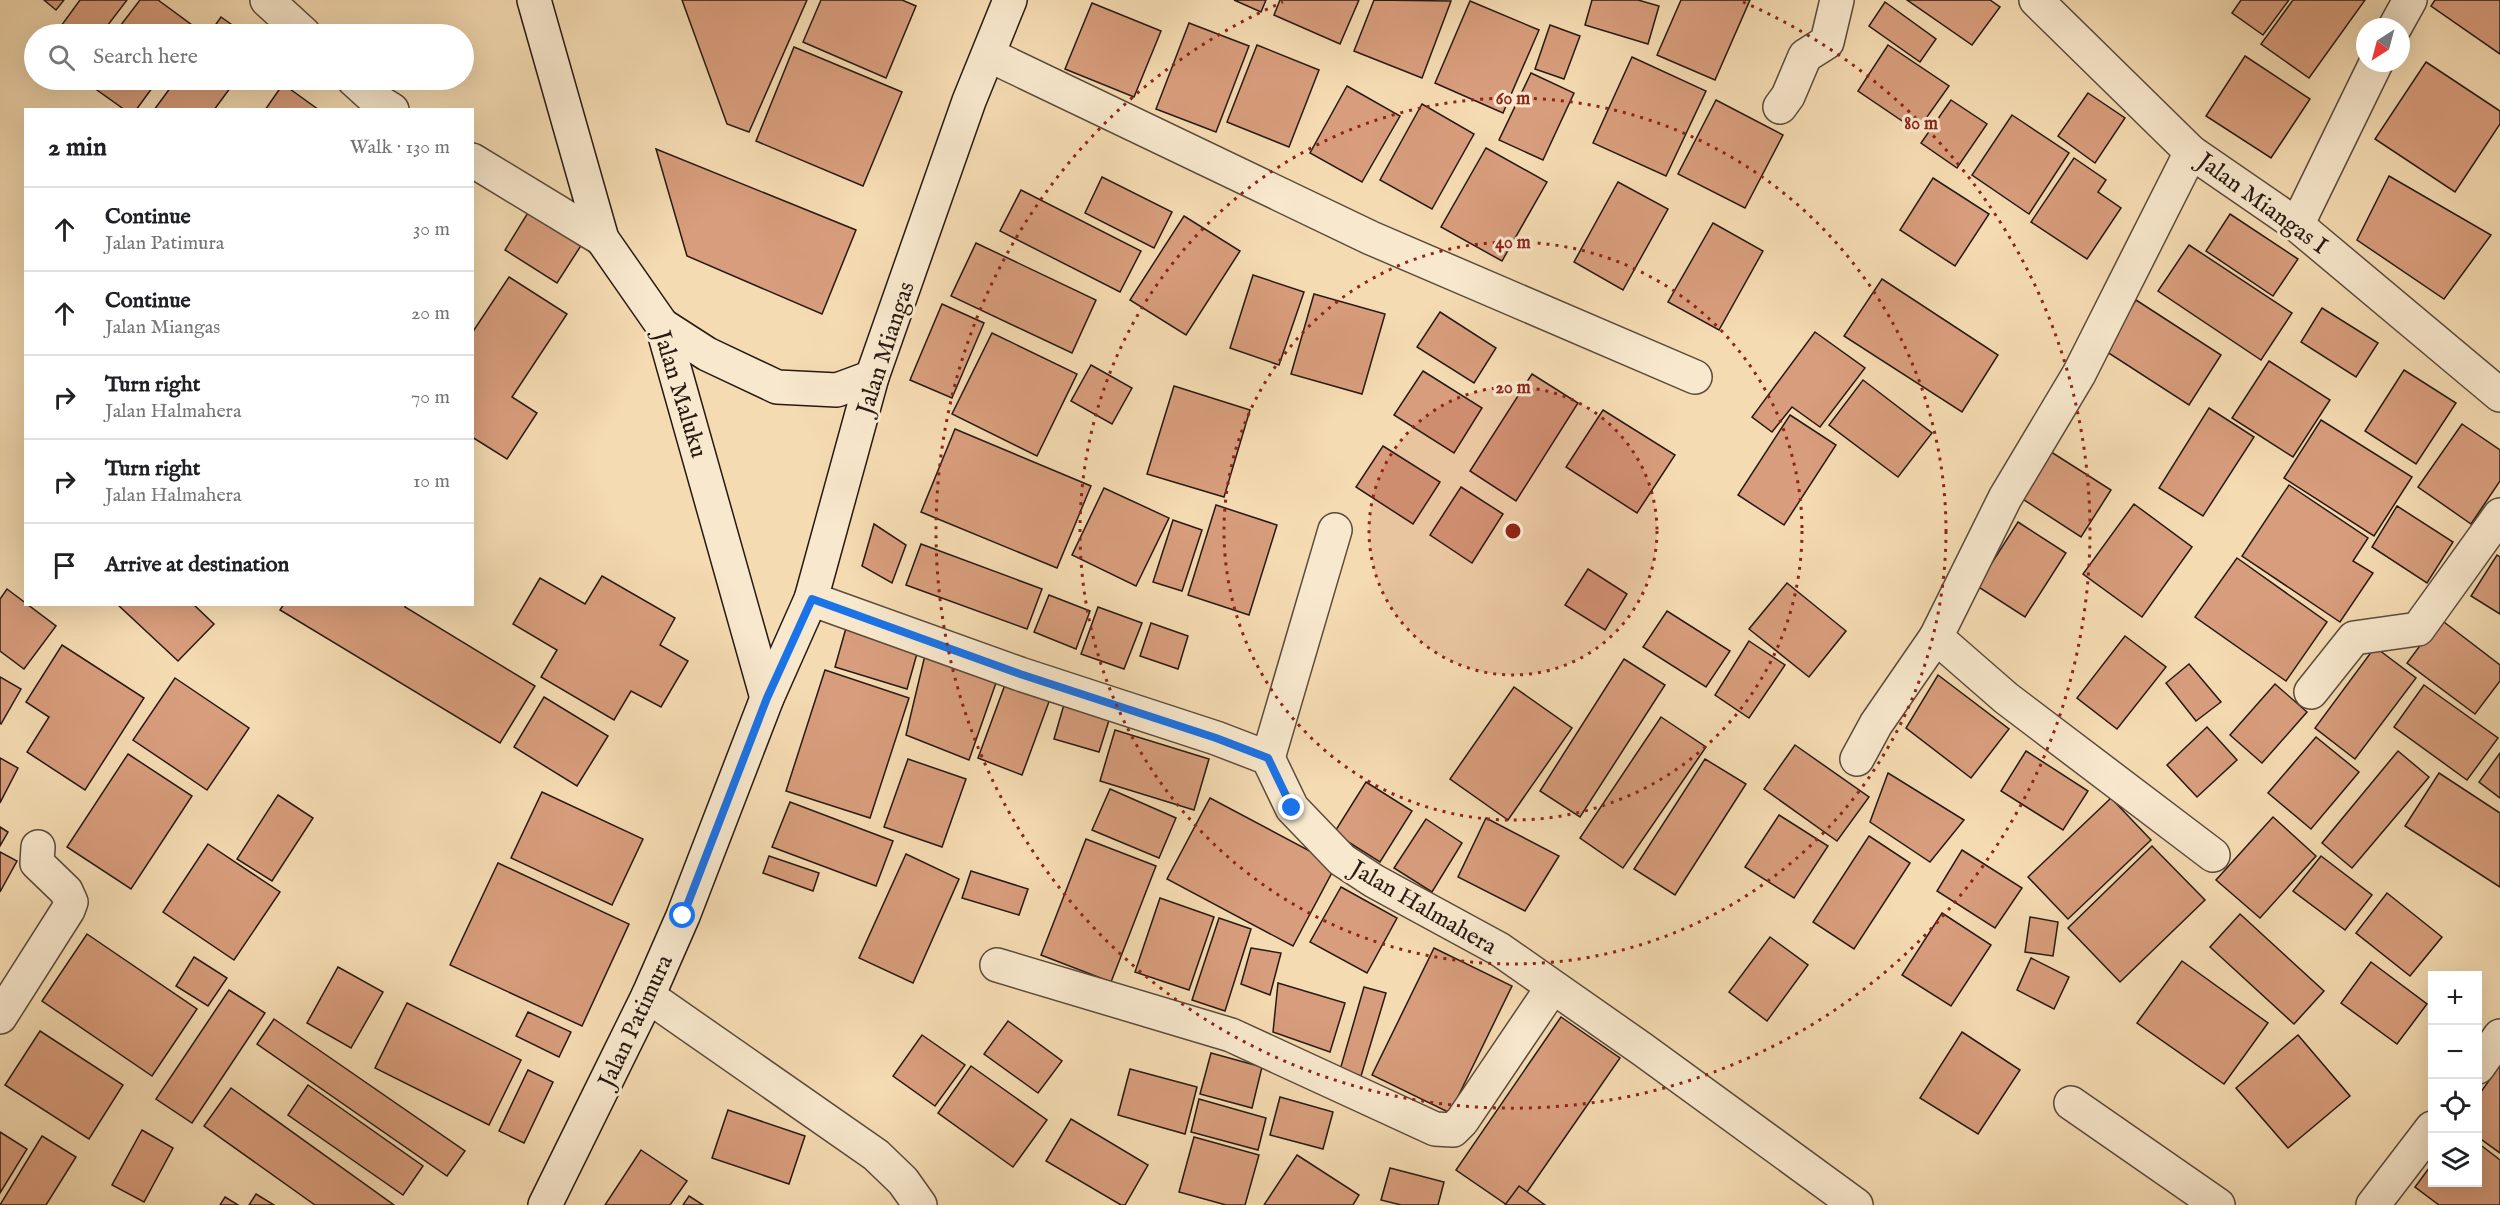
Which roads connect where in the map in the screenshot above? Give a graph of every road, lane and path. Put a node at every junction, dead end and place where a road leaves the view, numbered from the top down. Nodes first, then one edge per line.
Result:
1 (267, 0) edge
2 (534, 0) edge
3 (1010, 0) edge
4 (1838, 0) edge
5 (2036, 0) edge
6 (2410, 0) edge
7 (2400, 18) edge
8 (293, 24) edge
9 (990, 55) junction
10 (2372, 72) edge
11 (365, 90) edge
12 (1780, 107) dead end
13 (389, 108) edge
14 (2192, 152) junction
15 (474, 160) edge
16 (2297, 225) junction
17 (602, 240) junction
18 (662, 325) junction
19 (872, 377) junction
20 (1695, 377) dead end
21 (2500, 395) edge
22 (2500, 515) edge
23 (1335, 530) dead end
24 (812, 599) junction
25 (1936, 637) junction
26 (2312, 692) dead end
27 (767, 698) junction
28 (1268, 758) junction
29 (1857, 759) dead end
30 (38, 847) dead end
31 (2214, 855) dead end
32 (997, 965) dead end
33 (1552, 988) junction
34 (648, 996) junction
35 (0, 1017) edge
36 (2500, 1036) edge
37 (2482, 1061) edge
38 (2071, 1103) dead end
39 (2429, 1133) edge
40 (545, 1205) edge
41 (920, 1205) edge
42 (1856, 1205) edge
43 (2218, 1205) edge
44 (2373, 1205) edge

1 - 8 street
2 - 17 street, Jalan Maluku
3 - 9 street, Jalan Miangas
4 - 12 street
5 - 14 street, Jalan Miangas I
6 - 7 street
9 - 19 street, Jalan Miangas
9 - 20 street
10 - 16 street
11 - 13 street
14 - 16 street, Jalan Miangas I
14 - 25 street
15 - 17 street
16 - 21 street, Jalan Miangas I
17 - 18 street, Jalan Maluku
18 - 19 street
18 - 27 street, Jalan Maluku
19 - 24 street, Jalan Miangas
22 - 26 street
23 - 28 street
24 - 27 street, Jalan Miangas
24 - 28 street
25 - 29 street
25 - 31 street
27 - 34 street, Jalan Patimura
28 - 33 street, Jalan Halmahera
30 - 35 street
32 - 33 street
33 - 42 street, Jalan Halmahera
34 - 40 street, Jalan Patimura
34 - 41 street
36 - 37 street
38 - 43 street
39 - 44 street

